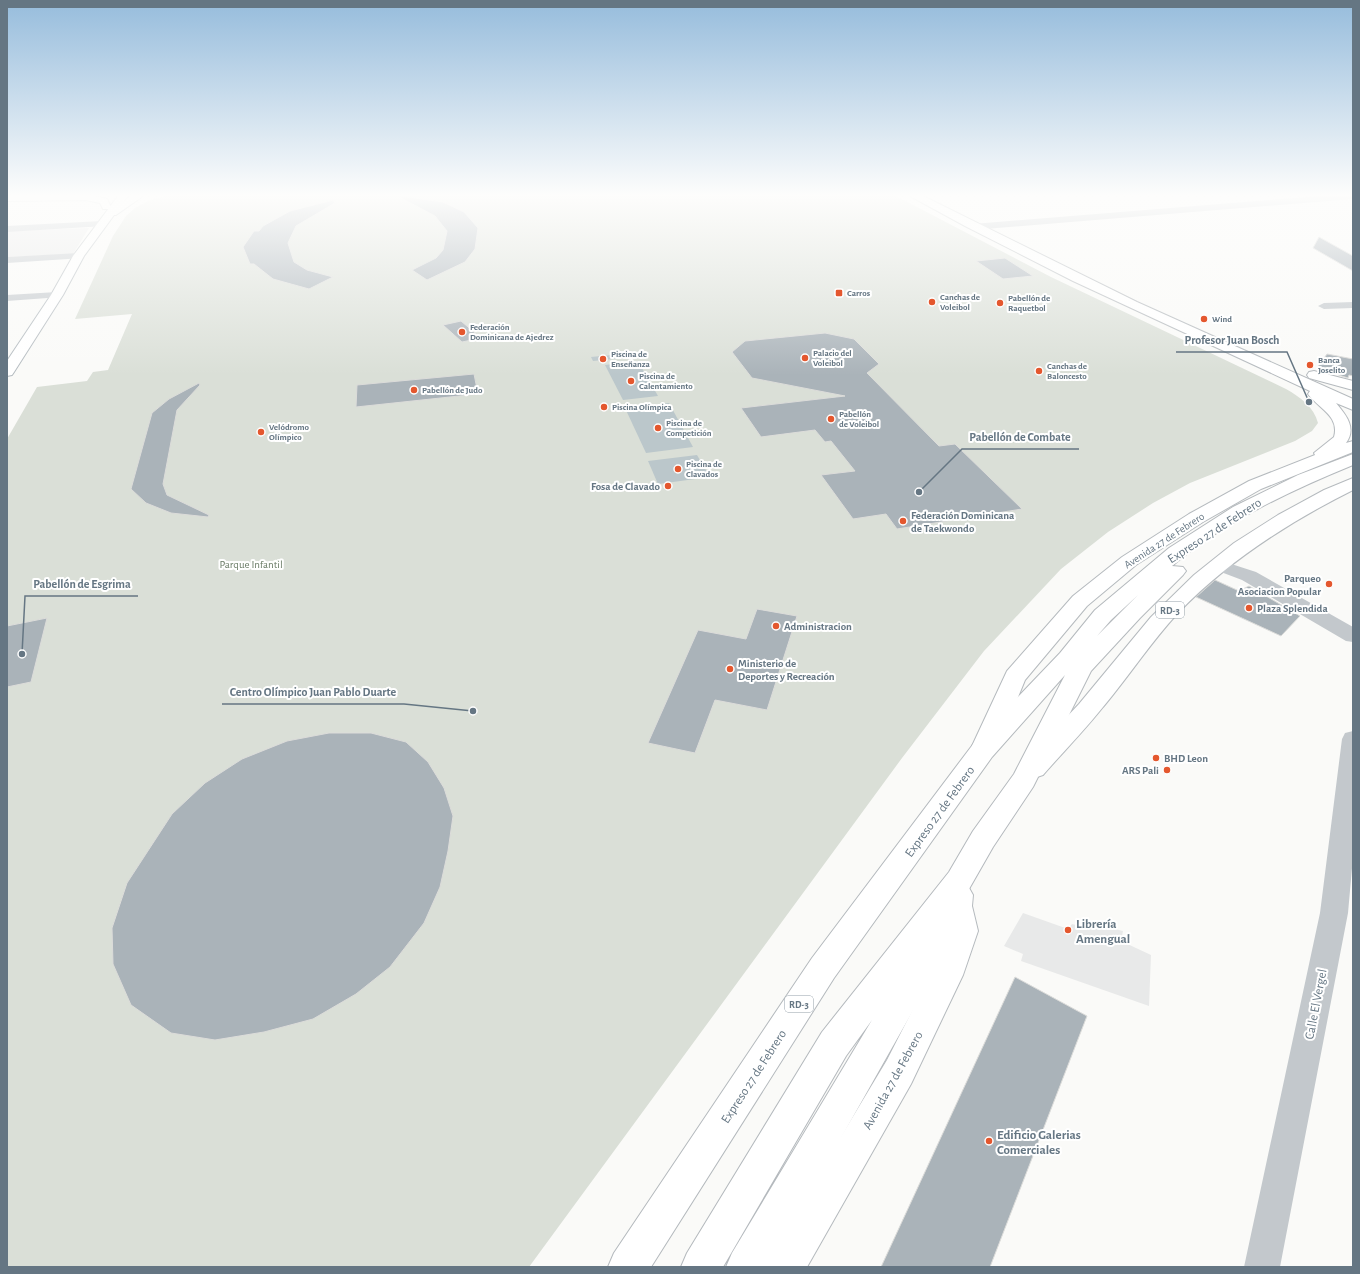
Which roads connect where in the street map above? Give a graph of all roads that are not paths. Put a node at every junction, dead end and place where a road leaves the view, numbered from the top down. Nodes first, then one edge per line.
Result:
1 (1031, 255) edge
2 (1052, 255) edge
3 (79, 256) joint
4 (7, 260) edge
5 (57, 295) junction
6 (7, 298) edge
7 (1353, 305) edge
8 (1324, 306) dead end
9 (8, 369) edge
10 (1290, 372) junction
11 (1353, 386) edge
12 (1353, 394) edge
13 (1353, 405) edge
14 (1353, 446) edge
15 (1353, 459) edge
16 (1303, 466) junction
17 (1353, 474) edge
18 (1353, 483) edge
19 (1219, 565) junction
20 (1353, 636) edge
21 (1353, 739) edge
22 (983, 750) junction
23 (1024, 780) junction
24 (958, 894) junction
25 (628, 1267) edge
26 (701, 1267) edge
27 (746, 1267) edge
28 (786, 1267) edge
29 (1262, 1267) edge

1 - 10 main road
2 - 10 main road
3 - 4 street
3 - 5 main road
5 - 6 street
5 - 9 main road
7 - 8 street
10 - 11 main road
10 - 12 main road
10 - 13 main road
10 - 16 main road
14 - 16 main road, Avenida 27 de Febrero / RD-3
15 - 22 main road, Expreso 27 de Febrero / RD-3
16 - 22 main road, Avenida 27 de Febrero / RD-3
17 - 23 main road, Expreso 27 de Febrero / RD-3
18 - 19 main road, RD-3
19 - 20 street
19 - 23 main road, RD-3
21 - 29 street, Calle El Vergel
22 - 25 main road, Expreso 27 de Febrero / RD-3
23 - 24 main road, Expreso 27 de Febrero / RD-3
24 - 26 main road, Expreso 27 de Febrero / RD-3
24 - 27 main road
24 - 28 main road, Avenida 27 de Febrero

